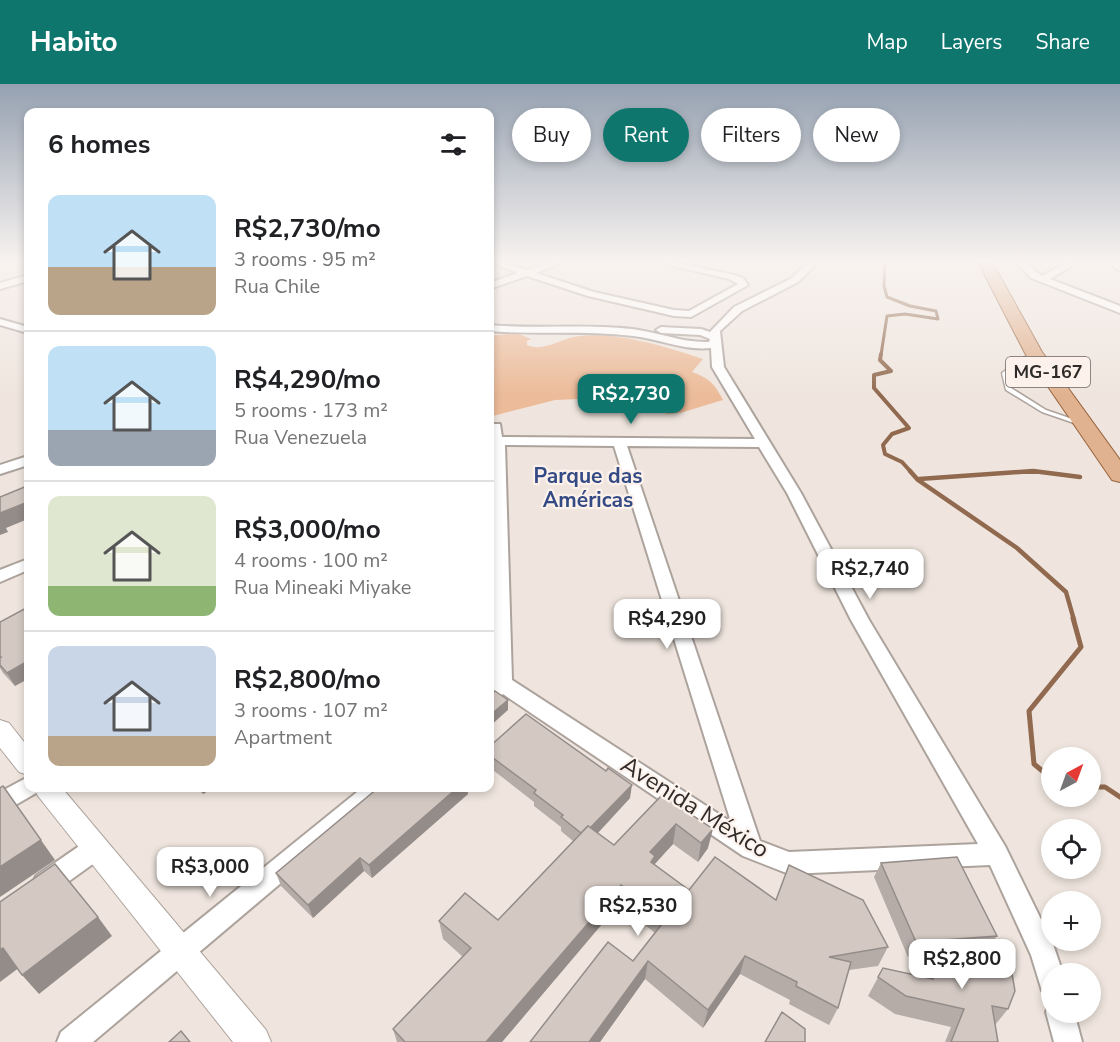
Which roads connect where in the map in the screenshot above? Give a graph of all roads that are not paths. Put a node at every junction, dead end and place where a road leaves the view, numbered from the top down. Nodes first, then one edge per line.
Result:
1 (639, 307) edge
2 (704, 307) edge
3 (743, 307) edge
4 (1010, 307) edge
5 (725, 319) junction
6 (0, 322) edge
7 (494, 323) edge
8 (24, 326) edge
9 (494, 328) edge
10 (687, 331) junction
11 (717, 340) junction
12 (682, 343) junction
13 (1035, 353) junction
14 (718, 367) junction
15 (1085, 425) junction
16 (619, 441) junction
17 (764, 443) junction
18 (24, 461) edge
19 (0, 470) edge
20 (1120, 475) edge
21 (24, 566) edge
22 (0, 577) edge
23 (494, 684) edge
24 (0, 730) edge
25 (24, 755) edge
26 (24, 789) edge
27 (49, 792) edge
28 (372, 792) edge
29 (0, 804) edge
30 (96, 848) junction
31 (751, 848) junction
32 (997, 854) junction
33 (29, 895) edge
34 (180, 952) junction
35 (1047, 963) edge
36 (1063, 1023) edge
37 (71, 1042) edge
38 (254, 1042) edge
39 (1068, 1042) edge

1 - 2 street
3 - 5 street
4 - 13 main road, MG-167
5 - 10 street
5 - 11 street
6 - 8 street
7 - 10 street
9 - 12 street
10 - 11 street
10 - 12 street
11 - 12 street
11 - 14 street
12 - 14 street
13 - 15 main road, MG-167
13 - 15 lane
14 - 17 street
15 - 20 main road, MG-167
16 - 17 street
16 - 23 street
16 - 31 street
17 - 32 street
18 - 19 street
21 - 22 street
23 - 31 street, Avenida México
24 - 25 street
26 - 29 street
27 - 30 street
28 - 34 street
30 - 33 street
30 - 34 street
31 - 32 street, Avenida México
32 - 35 street
34 - 37 street
34 - 38 street
36 - 39 street

